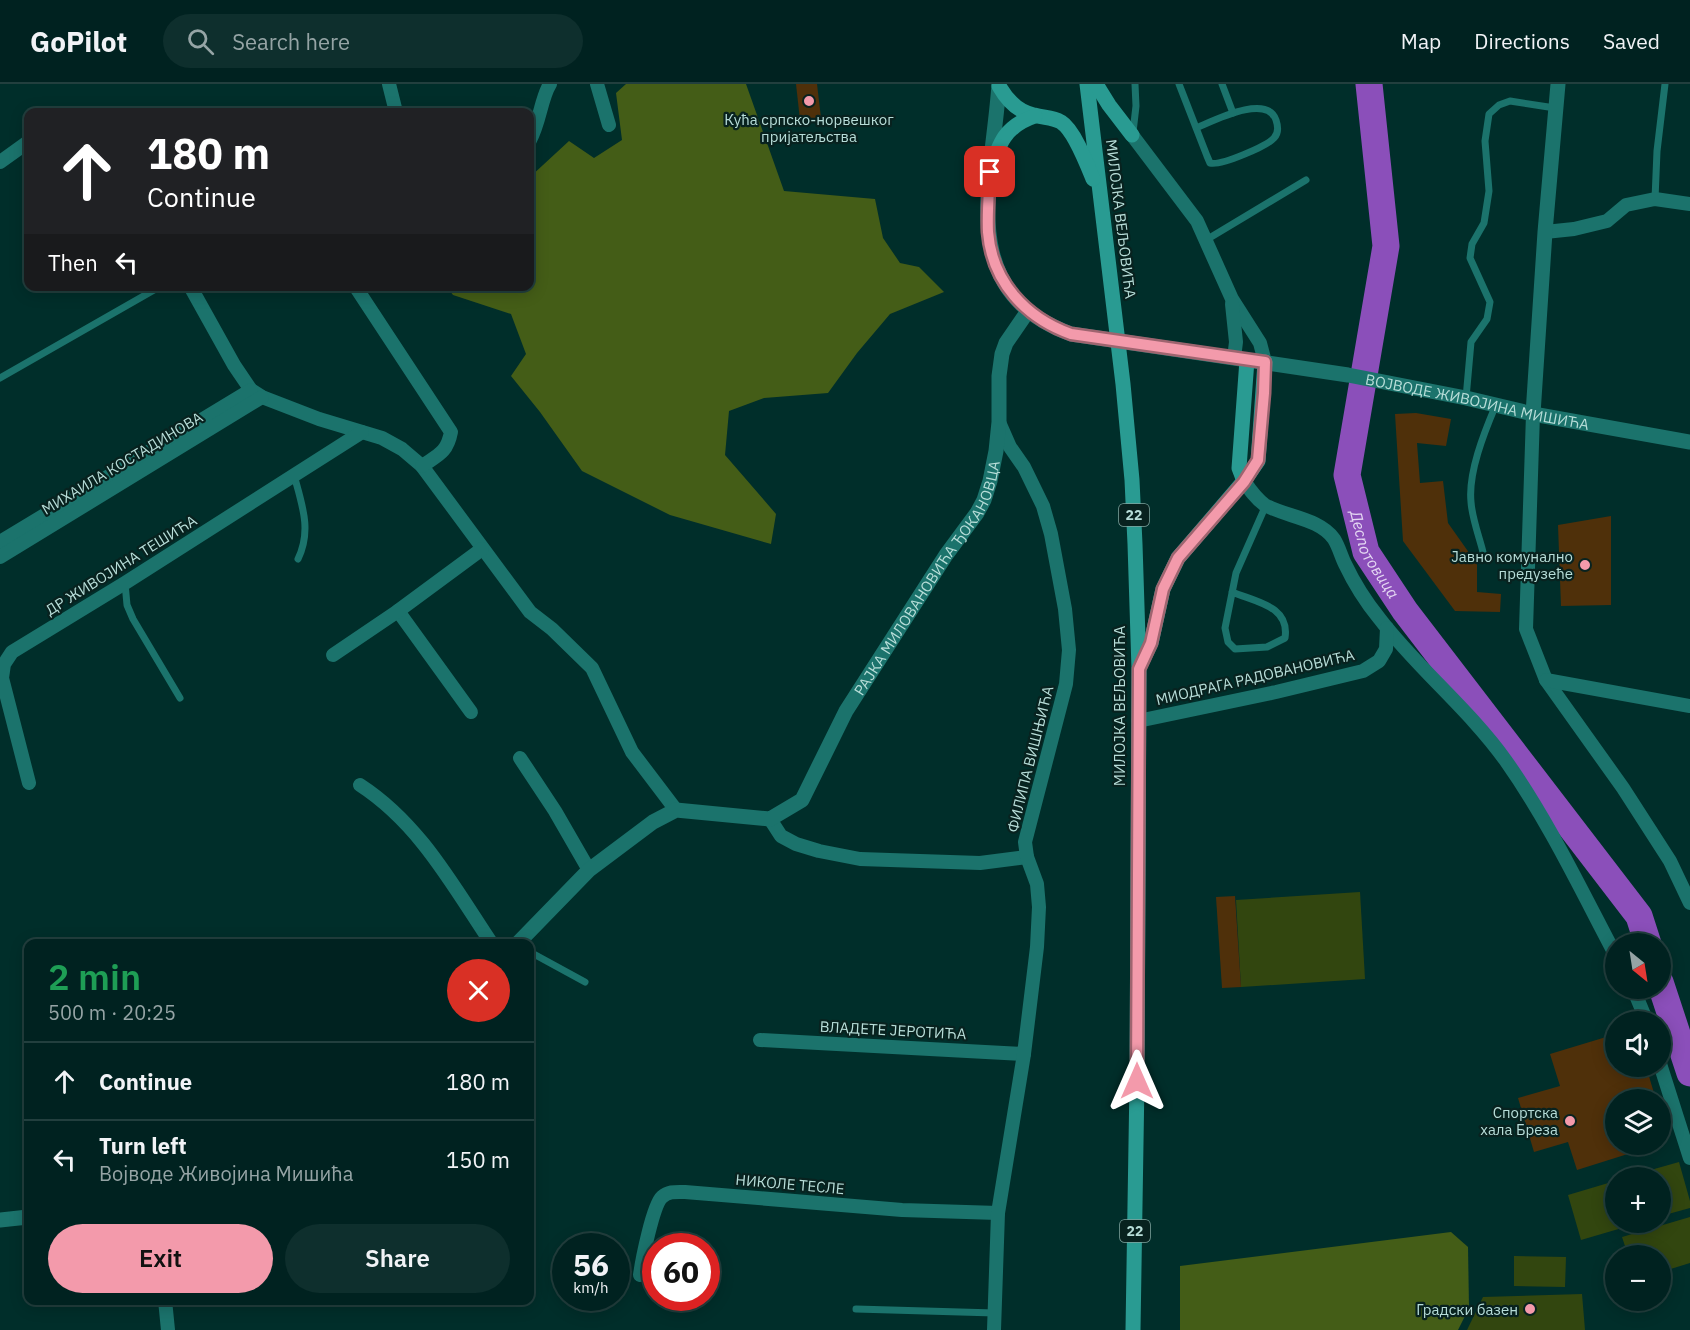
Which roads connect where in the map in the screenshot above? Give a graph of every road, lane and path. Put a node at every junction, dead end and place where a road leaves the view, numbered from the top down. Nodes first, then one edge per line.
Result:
1 (389, 84) edge
2 (550, 84) edge
3 (597, 84) edge
4 (1087, 84) edge
5 (1096, 84) edge
6 (1136, 84) edge
7 (1179, 84) edge
8 (1222, 84) edge
9 (1558, 84) edge
10 (1665, 84) edge
11 (999, 85) edge
12 (395, 108) edge
13 (1556, 108) junction
14 (1233, 113) junction
15 (1035, 116) junction
16 (609, 125) dead end
17 (1196, 128) junction
18 (534, 132) edge
19 (1132, 135) junction
20 (24, 145) edge
21 (0, 162) edge
22 (990, 172) junction
23 (1306, 180) dead end
24 (1655, 199) junction
25 (1102, 203) junction
26 (1690, 204) edge
27 (1545, 232) junction
28 (1206, 240) junction
29 (152, 291) edge
30 (193, 291) edge
31 (358, 291) edge
32 (1232, 299) junction
33 (1028, 311) junction
34 (1240, 359) junction
35 (1265, 362) junction
36 (0, 378) edge
37 (256, 393) junction
38 (1466, 398) junction
39 (1495, 407) junction
40 (1533, 414) junction
41 (999, 422) junction
42 (362, 432) junction
43 (1690, 442) edge
44 (422, 466) junction
45 (294, 476) junction
46 (1244, 482) junction
47 (1266, 505) junction
48 (0, 542) edge
49 (482, 549) junction
50 (1483, 552) dead end
51 (0, 557) edge
52 (298, 559) dead end
53 (125, 583) junction
54 (1232, 592) junction
55 (398, 611) junction
56 (1387, 628) junction
57 (333, 655) dead end
58 (1139, 669) junction
59 (1546, 680) junction
60 (180, 698) dead end
61 (1690, 705) edge
62 (471, 712) dead end
63 (1138, 721) junction
64 (520, 758) dead end
65 (29, 783) dead end
66 (360, 785) dead end
67 (676, 810) junction
68 (770, 819) junction
69 (1027, 857) junction
70 (589, 870) junction
71 (1690, 903) edge
72 (1605, 935) edge
73 (489, 939) edge
74 (522, 939) edge
75 (534, 954) edge
76 (585, 982) dead end
77 (760, 1040) dead end
78 (1024, 1054) junction
79 (1664, 1077) edge
80 (1690, 1158) edge
81 (998, 1213) junction
82 (24, 1218) edge
83 (0, 1220) edge
84 (640, 1275) dead end
85 (166, 1305) edge
86 (856, 1309) dead end
87 (995, 1313) junction
88 (168, 1330) edge
89 (994, 1330) edge
90 (1133, 1330) edge

1 - 12 street
2 - 18 street
3 - 16 street
4 - 25 main road, МИЛОЈКА ВЕЉОВИЋА / 22
5 - 19 main road
6 - 19 lane
7 - 17 lane
8 - 14 lane
9 - 13 street
10 - 24 lane
11 - 15 main road
11 - 22 street, ВОЈВОДЕ ЖИВОЈИНА МИШИЋА
13 - 27 street
13 - 38 lane
14 - 17 lane
14 - 17 lane
15 - 22 main road
15 - 25 main road
19 - 28 street
20 - 21 street
22 - 33 street, ВОЈВОДЕ ЖИВОЈИНА МИШИЋА
23 - 28 lane
24 - 26 street
24 - 27 street
25 - 58 main road, МИЛОЈКА ВЕЉОВИЋА / 22
27 - 40 street
28 - 32 street
29 - 36 lane
30 - 37 street
31 - 44 street
32 - 34 street
32 - 35 street
33 - 34 street, ВОЈВОДЕ ЖИВОЈИНА МИШИЋА
33 - 41 street, РАЈКА МИЛОВАНОВИЋА ЂОКАНОВЦА
34 - 35 street, ВОЈВОДЕ ЖИВОЈИНА МИШИЋА
34 - 46 main road
35 - 38 street, ВОЈВОДЕ ЖИВОЈИНА МИШИЋА
35 - 46 main road
37 - 42 street
37 - 48 street, МИХАИЛА КОСТАДИНОВА
37 - 51 street, МИХАИЛА КОСТАДИНОВА
38 - 39 street, ВОЈВОДЕ ЖИВОЈИНА МИШИЋА
39 - 40 street, ВОЈВОДЕ ЖИВОЈИНА МИШИЋА
39 - 50 lane
40 - 43 street, ВОЈВОДЕ ЖИВОЈИНА МИШИЋА
40 - 59 street
41 - 68 street, РАЈКА МИЛОВАНОВИЋА ЂОКАНОВЦА
41 - 69 street, ФИЛИПА ВИШЊИЋА
42 - 44 street
42 - 45 street, ДР ЖИВОЈИНА ТЕШИЋА
44 - 49 street
45 - 52 lane
45 - 53 street, ДР ЖИВОЈИНА ТЕШИЋА
46 - 47 street
46 - 58 main road
47 - 54 lane
47 - 56 street
49 - 55 street
49 - 67 street
53 - 60 lane
53 - 65 street, ДР ЖИВОЈИНА ТЕШИЋА
54 - 54 lane
55 - 57 street
55 - 62 street
56 - 63 street, МИОДРАГА РАДОВАНОВИЋА
56 - 72 street
58 - 63 main road, МИЛОЈКА ВЕЉОВИЋА / 22
59 - 61 street
59 - 71 street
63 - 90 main road, МИЛОЈКА ВЕЉОВИЋА / 22
64 - 70 street
66 - 73 street
67 - 68 street
67 - 70 street
68 - 69 street
69 - 78 street, ФИЛИПА ВИШЊИЋА
70 - 74 street
75 - 76 lane
77 - 78 street, ВЛАДЕТЕ ЈЕРОТИЋА
78 - 81 street, ФИЛИПА ВИШЊИЋА
79 - 80 street
81 - 84 street, НИКОЛЕ ТЕСЛЕ
81 - 87 street, ФИЛИПА ВИШЊИЋА
82 - 83 street
85 - 88 street
86 - 87 lane
87 - 89 street, ФИЛИПА ВИШЊИЋА

